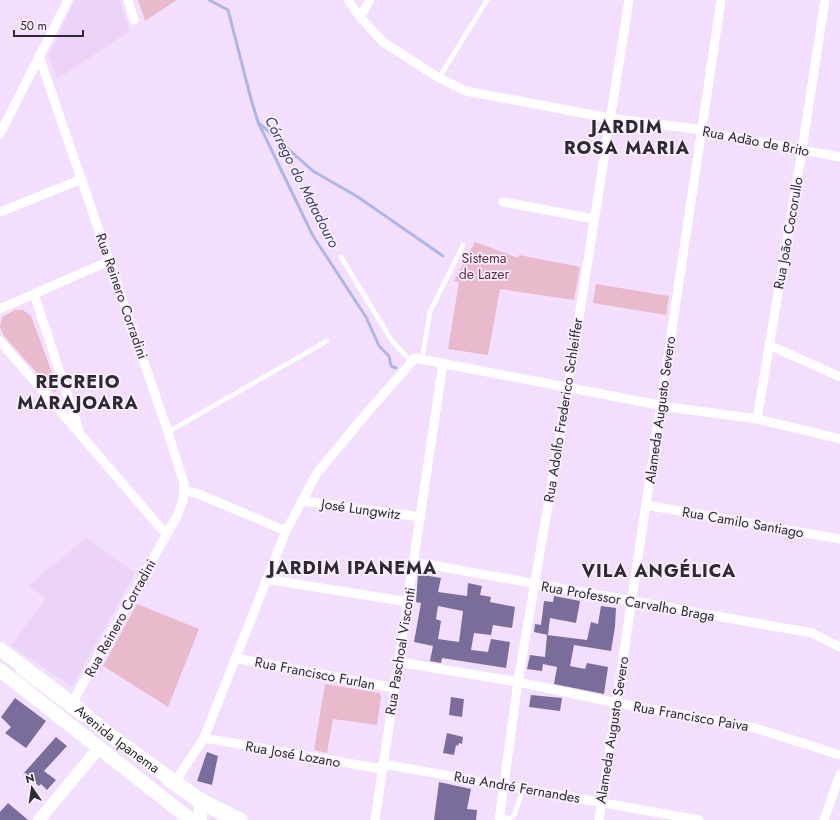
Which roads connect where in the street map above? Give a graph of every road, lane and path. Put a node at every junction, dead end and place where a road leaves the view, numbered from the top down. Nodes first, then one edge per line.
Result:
1 (68, 0) edge
2 (128, 0) edge
3 (348, 0) edge
4 (370, 0) edge
5 (487, 0) edge
6 (629, 0) edge
7 (721, 0) edge
8 (825, 0) edge
9 (360, 17) junction
10 (134, 20) dead end
11 (40, 56) junction
12 (439, 78) junction
13 (609, 118) junction
14 (702, 131) junction
15 (0, 134) edge
16 (802, 150) junction
17 (840, 157) edge
18 (82, 179) junction
19 (503, 202) dead end
20 (0, 212) edge
21 (594, 219) junction
22 (463, 245) dead end
23 (342, 258) dead end
24 (109, 261) junction
25 (34, 294) junction
26 (0, 309) edge
27 (0, 341) edge
28 (327, 341) dead end
29 (769, 345) junction
30 (422, 359) junction
31 (412, 362) junction
32 (443, 363) junction
33 (840, 377) edge
34 (568, 387) junction
35 (660, 405) junction
36 (757, 419) junction
37 (168, 432) junction
38 (80, 435) junction
39 (840, 439) edge
40 (184, 491) junction
41 (302, 500) junction
42 (646, 505) junction
43 (421, 517) junction
44 (286, 531) junction
45 (167, 533) junction
46 (840, 539) edge
47 (414, 562) junction
48 (266, 579) junction
49 (534, 584) junction
50 (408, 602) junction
51 (632, 602) junction
52 (840, 647) edge
53 (0, 649) edge
54 (235, 658) junction
55 (398, 662) junction
56 (0, 664) edge
57 (14, 668) dead end
58 (0, 670) edge
59 (518, 682) junction
60 (394, 688) junction
61 (617, 702) junction
62 (72, 703) junction
63 (87, 724) dead end
64 (93, 729) dead end
65 (88, 731) dead end
66 (204, 738) junction
67 (99, 748) junction
68 (124, 753) dead end
69 (840, 755) edge
70 (382, 766) junction
71 (840, 774) edge
72 (168, 781) junction
73 (153, 783) dead end
74 (505, 785) junction
75 (523, 789) junction
76 (601, 802) junction
77 (198, 813) edge
78 (500, 818) edge
79 (39, 820) edge
80 (224, 820) edge
81 (241, 820) edge
82 (375, 820) edge
83 (599, 820) edge
84 (698, 820) edge
85 (824, 820) edge

1 - 11 street
2 - 10 street
3 - 9 street, Rua Adão de Brito
4 - 9 street
5 - 12 lane
6 - 13 street, Rua Adolfo Frederico Schleiffer
7 - 14 street, Alameda Augusto Severo
8 - 16 street, Rua João Cocorullo
9 - 12 street, Rua Adão de Brito
11 - 15 street
11 - 18 street, Rua Reinero Corradini
12 - 13 street, Rua Adão de Brito
13 - 14 street, Rua Adão de Brito
13 - 21 street, Rua Adolfo Frederico Schleiffer
14 - 16 street, Rua Adão de Brito
14 - 35 street, Alameda Augusto Severo
16 - 17 street, Rua Adão de Brito
16 - 29 street, Rua João Cocorullo
18 - 20 street
18 - 24 street, Rua Reinero Corradini
19 - 21 street
21 - 34 street, Rua Adolfo Frederico Schleiffer
22 - 30 lane
23 - 31 lane
24 - 25 street
24 - 37 street, Rua Reinero Corradini
25 - 26 street
25 - 38 street
27 - 38 street
28 - 37 lane
29 - 33 street
29 - 36 street, Rua João Cocorullo
30 - 31 street
30 - 32 street
31 - 41 street
32 - 34 street
32 - 43 street, Rua Paschoal Visconti
34 - 35 street
34 - 49 street, Rua Adolfo Frederico Schleiffer
35 - 36 street
35 - 42 street, Alameda Augusto Severo
36 - 39 street
37 - 40 street, Rua Reinero Corradini
38 - 45 street
40 - 44 street
40 - 45 street, Rua Reinero Corradini
41 - 43 street, José Lungwitz
41 - 44 street
42 - 46 street, Rua Camilo Santiago
42 - 51 street, Alameda Augusto Severo
43 - 47 street, Rua Paschoal Visconti
44 - 48 street
45 - 62 street, Rua Reinero Corradini
47 - 49 street, Rua Professor Carvalho Braga
47 - 50 street, Rua Paschoal Visconti
48 - 50 street
48 - 54 street
49 - 51 street, Rua Professor Carvalho Braga
49 - 59 street, Rua Adolfo Frederico Schleiffer
50 - 55 street, Rua Paschoal Visconti
51 - 52 street, Rua Professor Carvalho Braga
51 - 61 street, Alameda Augusto Severo
53 - 62 main road, Avenida Ipanema
54 - 60 street, Rua Francisco Furlan
54 - 66 street
55 - 59 street, Rua Francisco Paiva
55 - 60 street, Rua Paschoal Visconti
56 - 65 lane
57 - 63 lane
58 - 67 main road, Avenida Ipanema
59 - 61 street, Rua Francisco Paiva
59 - 74 street, Rua Adolfo Frederico Schleiffer
60 - 70 street, Rua Paschoal Visconti
61 - 69 street, Rua Francisco Paiva
61 - 76 street, Alameda Augusto Severo
62 - 72 main road, Avenida Ipanema
64 - 68 lane
66 - 70 street, Rua José Lozano
66 - 72 street
67 - 77 main road, Avenida Ipanema
67 - 79 main road
70 - 74 street, Rua André Fernandes
70 - 82 street, Rua Paschoal Visconti
71 - 85 street
72 - 77 main road, Avenida Ipanema
73 - 77 lane
74 - 75 street, Rua André Fernandes
74 - 78 street, Rua Adolfo Frederico Schleiffer
75 - 76 street, Rua André Fernandes
75 - 78 lane
76 - 83 street, Alameda Augusto Severo
76 - 84 street, Rua André Fernandes
77 - 80 lane
77 - 81 main road, Avenida Ipanema

